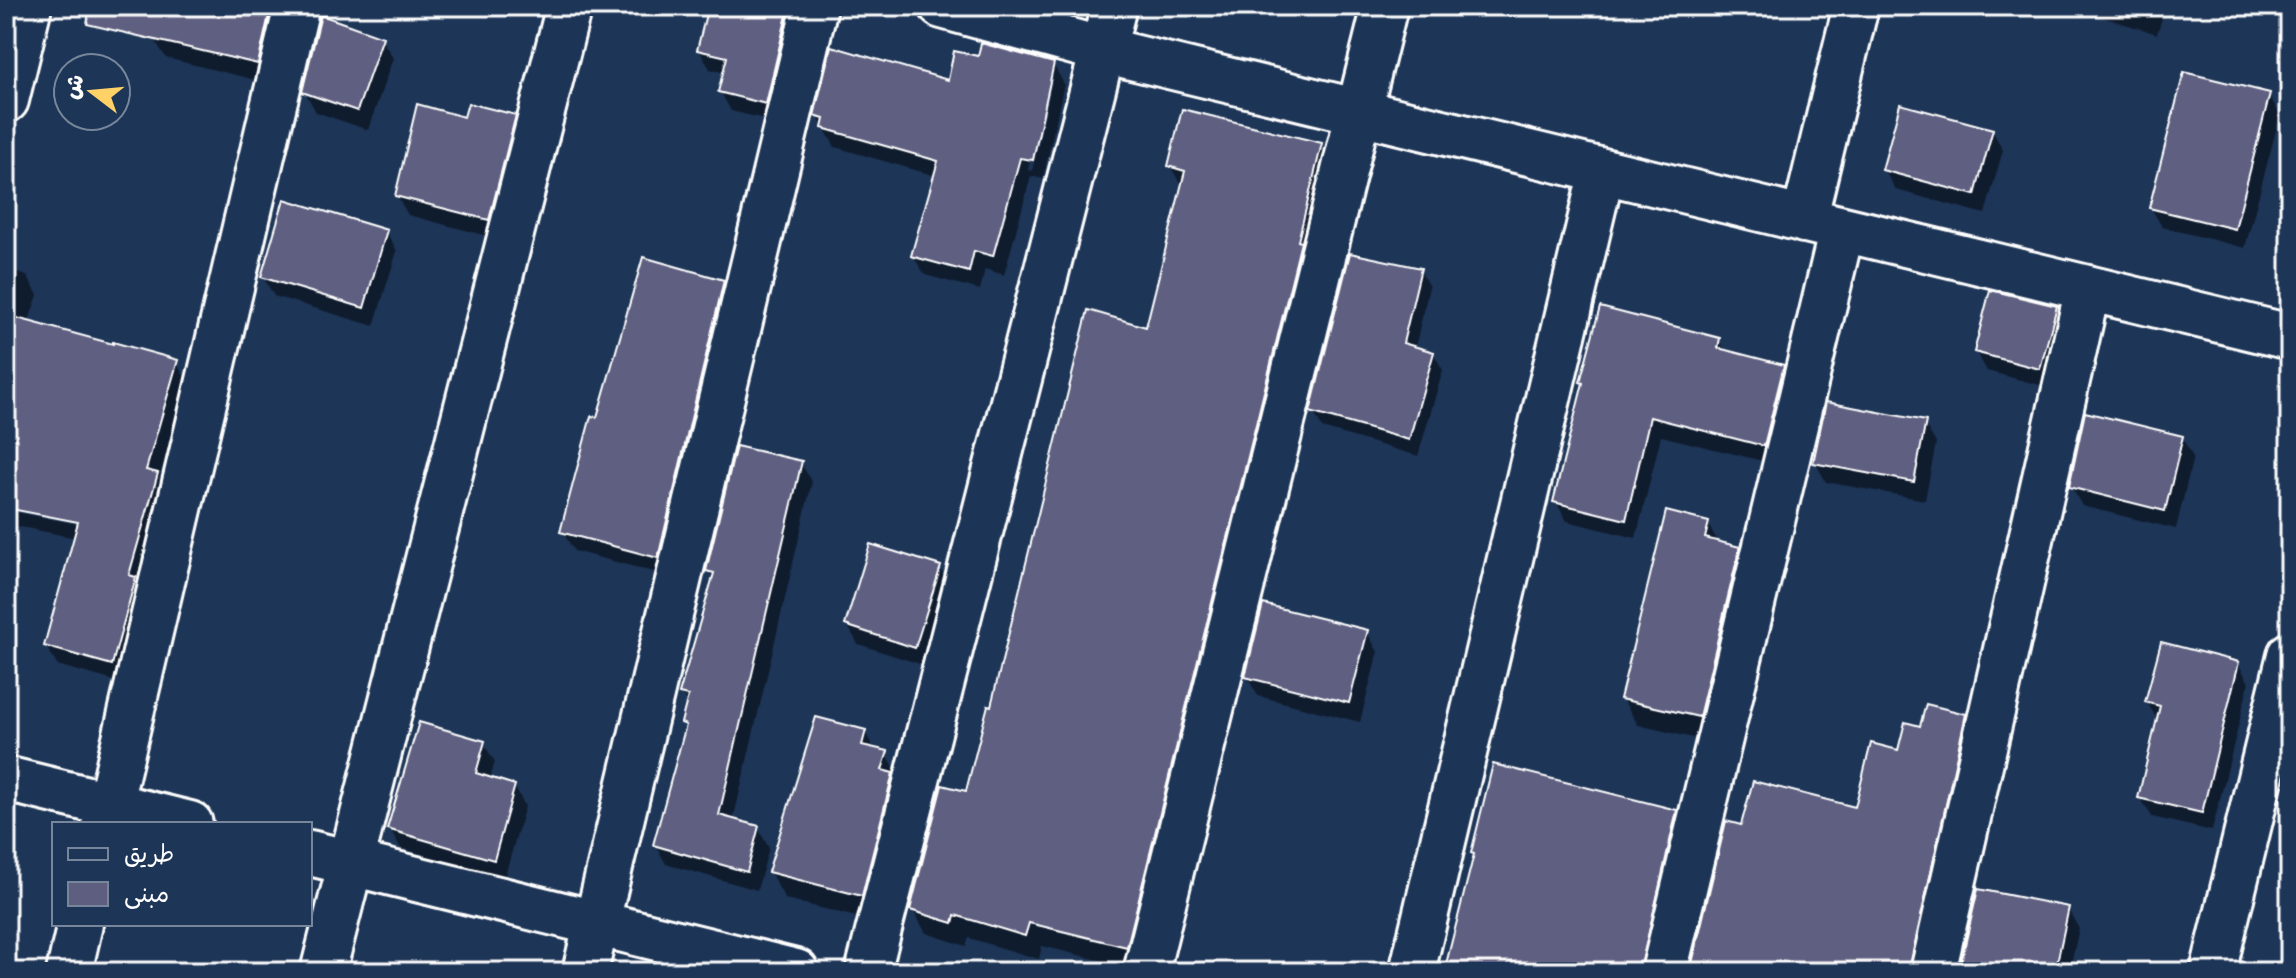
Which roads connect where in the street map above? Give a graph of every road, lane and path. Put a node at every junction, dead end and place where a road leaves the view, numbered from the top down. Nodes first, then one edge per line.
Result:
1 (29, 6) edge
2 (297, 6) edge
3 (569, 6) edge
4 (815, 6) edge
5 (942, 6) edge
6 (1114, 6) edge
7 (1385, 6) edge
8 (1856, 6) edge
9 (1103, 50) junction
10 (6, 100) edge
11 (1358, 112) junction
12 (1602, 171) junction
13 (1823, 224) junction
14 (2088, 288) junction
15 (2290, 337) edge
16 (2290, 655) edge
17 (6, 779) edge
18 (107, 814) edge
19 (173, 822) edge
20 (330, 858) edge
21 (597, 923) junction
22 (80, 926) edge
23 (69, 972) edge
24 (323, 972) edge
25 (585, 972) edge
26 (796, 972) edge
27 (868, 972) edge
28 (1146, 972) edge
29 (1412, 972) edge
30 (1664, 972) edge
31 (1933, 972) edge
32 (2213, 972) edge

1 - 10 street
2 - 18 street
3 - 20 street
4 - 21 street
5 - 9 street
6 - 9 street
7 - 11 street
8 - 13 street
9 - 11 street
9 - 27 street
11 - 12 street
11 - 28 street
12 - 13 street
12 - 29 street
13 - 14 street
13 - 30 street
14 - 15 street
14 - 31 street
16 - 32 street
17 - 18 street
18 - 19 street
20 - 21 street
20 - 24 street
21 - 25 street
21 - 26 street
22 - 23 street

